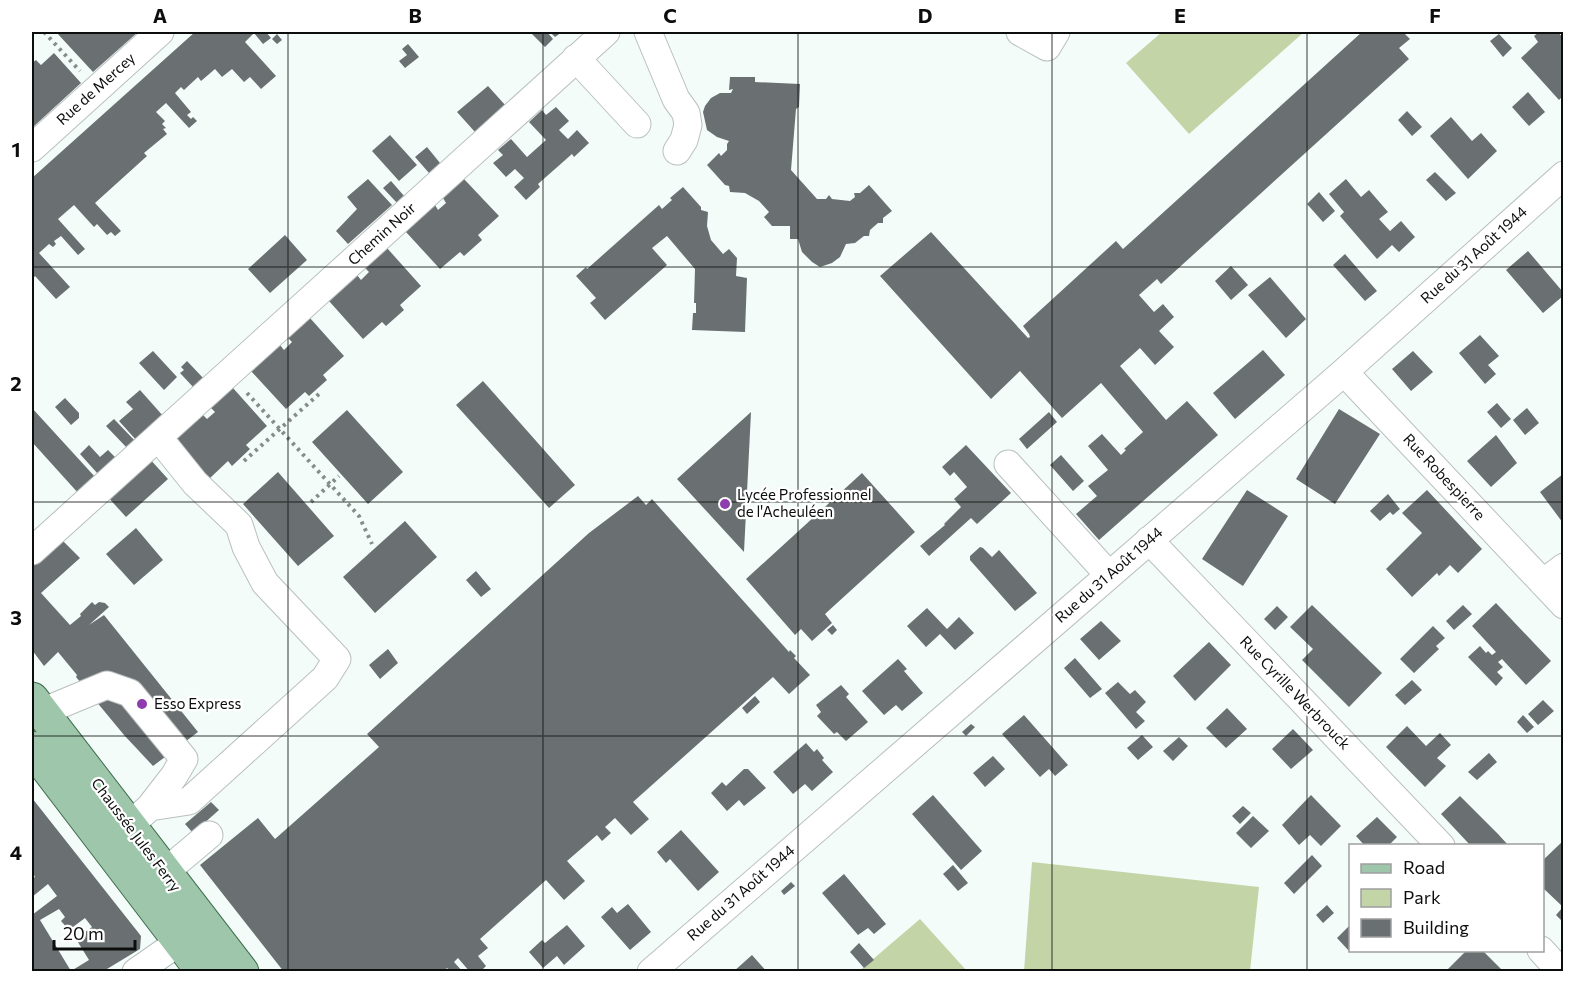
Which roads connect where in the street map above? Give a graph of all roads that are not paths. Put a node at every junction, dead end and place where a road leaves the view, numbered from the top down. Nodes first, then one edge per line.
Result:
1 (160, 32) edge
2 (606, 32) edge
3 (648, 32) edge
4 (1020, 32) edge
5 (1056, 32) edge
6 (576, 58) junction
7 (637, 124) dead end
8 (32, 148) edge
9 (677, 152) dead end
10 (1563, 175) edge
11 (1344, 372) junction
12 (158, 437) junction
13 (1008, 464) dead end
14 (1149, 540) junction
15 (32, 551) edge
16 (1109, 575) junction
17 (1553, 575) edge
18 (1563, 605) edge
19 (35, 711) edge
20 (32, 748) edge
21 (139, 816) junction
22 (209, 836) dead end
23 (1439, 844) edge
24 (164, 873) junction
25 (179, 942) junction
26 (1542, 952) edge
27 (136, 972) edge
28 (203, 972) edge
29 (226, 972) edge
30 (242, 972) edge
31 (651, 972) edge
32 (1561, 972) edge

1 - 8 street, Rue de Mercey
2 - 6 street, Chemin Noir
3 - 9 street
4 - 5 street
6 - 7 street
6 - 12 street, Chemin Noir
10 - 11 street, Rue du 31 Août 1944
11 - 14 street, Rue du 31 Août 1944
11 - 17 street, Rue Robespierre
12 - 15 street, Chemin Noir
12 - 21 street
13 - 16 street
14 - 16 street, Rue du 31 Août 1944
14 - 23 street, Rue Cyrille Werbrouck
16 - 31 street, Rue du 31 Août 1944
17 - 18 street, Rue Robespierre
19 - 21 main road, Chaussée Jules Ferry
19 - 21 street
19 - 29 street
20 - 25 main road, Chaussée Jules Ferry
21 - 24 main road, Chaussée Jules Ferry
22 - 24 street
24 - 30 main road, Chaussée Jules Ferry
25 - 27 street
25 - 28 main road, Chaussée Jules Ferry
26 - 32 street

